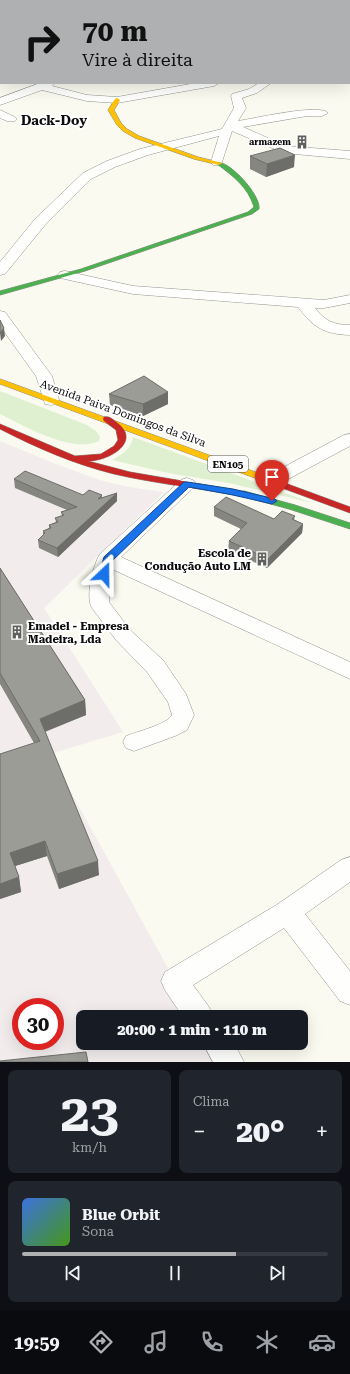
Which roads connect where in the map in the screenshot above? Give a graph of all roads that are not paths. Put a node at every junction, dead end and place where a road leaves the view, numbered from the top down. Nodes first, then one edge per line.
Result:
1 (208, 84) edge
2 (264, 84) edge
3 (47, 85) edge
4 (117, 100) junction
5 (0, 102) edge
6 (0, 113) edge
7 (322, 114) dead end
8 (11, 119) dead end
9 (228, 128) junction
10 (162, 147) junction
11 (350, 155) edge
12 (217, 162) junction
13 (0, 271) edge
14 (65, 275) junction
15 (0, 293) edge
16 (350, 299) edge
17 (303, 304) junction
18 (0, 315) edge
19 (350, 330) edge
20 (0, 381) edge
21 (52, 400) junction
22 (107, 419) junction
23 (0, 426) edge
24 (350, 439) edge
25 (71, 458) junction
26 (271, 481) junction
27 (187, 484) junction
28 (350, 510) edge
29 (350, 526) edge
30 (107, 560) junction
31 (350, 671) edge
32 (134, 742) dead end
33 (350, 868) edge
34 (287, 912) junction
35 (350, 992) edge
36 (194, 1010) edge
37 (222, 1050) edge
38 (230, 1062) edge

1 - 4 street
2 - 9 street
3 - 4 street
3 - 5 street
4 - 10 main road
6 - 8 street
7 - 9 street
9 - 10 street
9 - 11 street
9 - 12 street
10 - 12 main road
10 - 13 street
12 - 14 main road
14 - 15 main road
14 - 17 street
16 - 17 street
17 - 19 street
18 - 21 street
20 - 21 main road, Avenida Paiva Domingos da Silva / EN105
21 - 22 main road, Avenida Paiva Domingos da Silva / EN105
22 - 25 main road
22 - 26 main road, Avenida Paiva Domingos da Silva / EN105
23 - 25 main road, EN105
24 - 26 street
25 - 27 main road, EN105
26 - 28 main road, Avenida Paiva Domingos da Silva / EN105
27 - 29 main road, EN105
27 - 30 street
30 - 31 street
30 - 32 street
33 - 34 street
34 - 35 street
34 - 36 street
37 - 38 street

